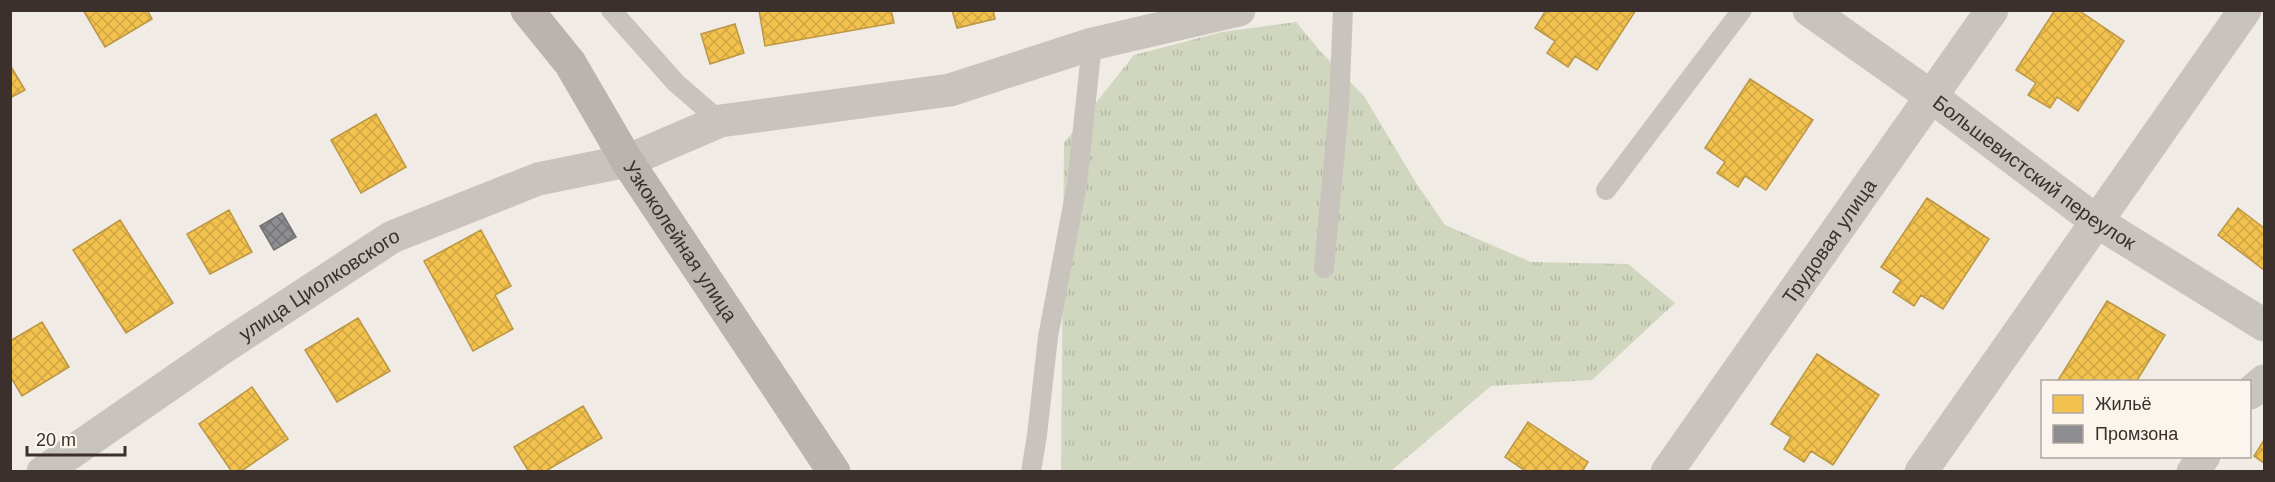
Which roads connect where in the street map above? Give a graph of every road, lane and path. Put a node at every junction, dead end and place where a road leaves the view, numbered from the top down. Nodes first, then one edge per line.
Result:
1 (527, 10) edge
2 (611, 10) edge
3 (1239, 10) edge
4 (1343, 10) edge
5 (1742, 10) edge
6 (1809, 10) edge
7 (1992, 10) edge
8 (2245, 10) edge
9 (1092, 44) junction
10 (1932, 97) junction
11 (720, 121) junction
12 (627, 161) junction
13 (1606, 190) dead end
14 (2096, 221) junction
15 (1324, 268) dead end
16 (2265, 325) edge
17 (2265, 381) edge
18 (2251, 392) edge
19 (2203, 458) edge
20 (43, 471) edge
21 (834, 471) edge
22 (1031, 471) edge
23 (1667, 471) edge
24 (1921, 471) edge
25 (2193, 471) edge

1 - 12 street, Узкоколейная улица
2 - 11 lane
3 - 9 street, улица Циолковского
4 - 15 lane
5 - 13 lane
6 - 10 street, Большевистский переулок
7 - 10 street, Трудовая улица
8 - 14 street
9 - 11 street, улица Циолковского
9 - 22 lane
10 - 14 street, Большевистский переулок
10 - 23 street, Трудовая улица
11 - 12 street, улица Циолковского
12 - 20 street, улица Циолковского
12 - 21 street, Узкоколейная улица
14 - 16 street, Большевистский переулок
14 - 24 street
17 - 18 street
19 - 25 street

